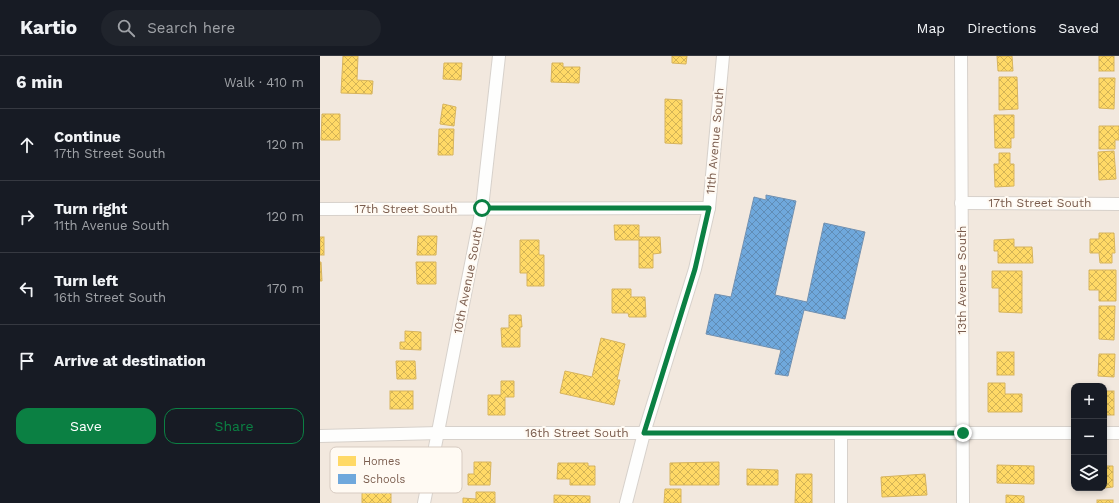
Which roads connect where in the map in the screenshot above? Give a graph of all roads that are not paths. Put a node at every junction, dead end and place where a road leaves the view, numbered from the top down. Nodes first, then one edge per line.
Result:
1 (499, 56) edge
2 (722, 56) edge
3 (961, 56) edge
4 (961, 203) junction
5 (1119, 204) edge
6 (482, 208) junction
7 (709, 208) junction
8 (320, 209) edge
9 (439, 433) junction
10 (644, 433) junction
11 (841, 433) junction
12 (963, 433) junction
13 (1071, 433) edge
14 (1107, 433) edge
15 (1119, 433) edge
16 (320, 436) edge
17 (436, 447) edge
18 (426, 493) edge
19 (424, 503) edge
20 (626, 503) edge
21 (841, 503) edge
22 (963, 503) edge

1 - 6 street, 10th Avenue South
2 - 7 street, 11th Avenue South
3 - 4 street, 13th Avenue South
4 - 5 street, 17th Street South
4 - 12 street, 13th Avenue South
6 - 7 street, 17th Street South
6 - 8 street, 17th Street South
6 - 9 street, 10th Avenue South
7 - 10 street, 11th Avenue South
9 - 10 street, 16th Street South
9 - 16 street, 16th Street South
9 - 17 street, 10th Avenue South
10 - 11 street, 16th Street South
10 - 20 street, 11th Avenue South
11 - 12 street, 16th Street South
11 - 21 street
12 - 13 street, 16th Street South
12 - 22 street, 13th Avenue South
14 - 15 street
18 - 19 street, 10th Avenue South

